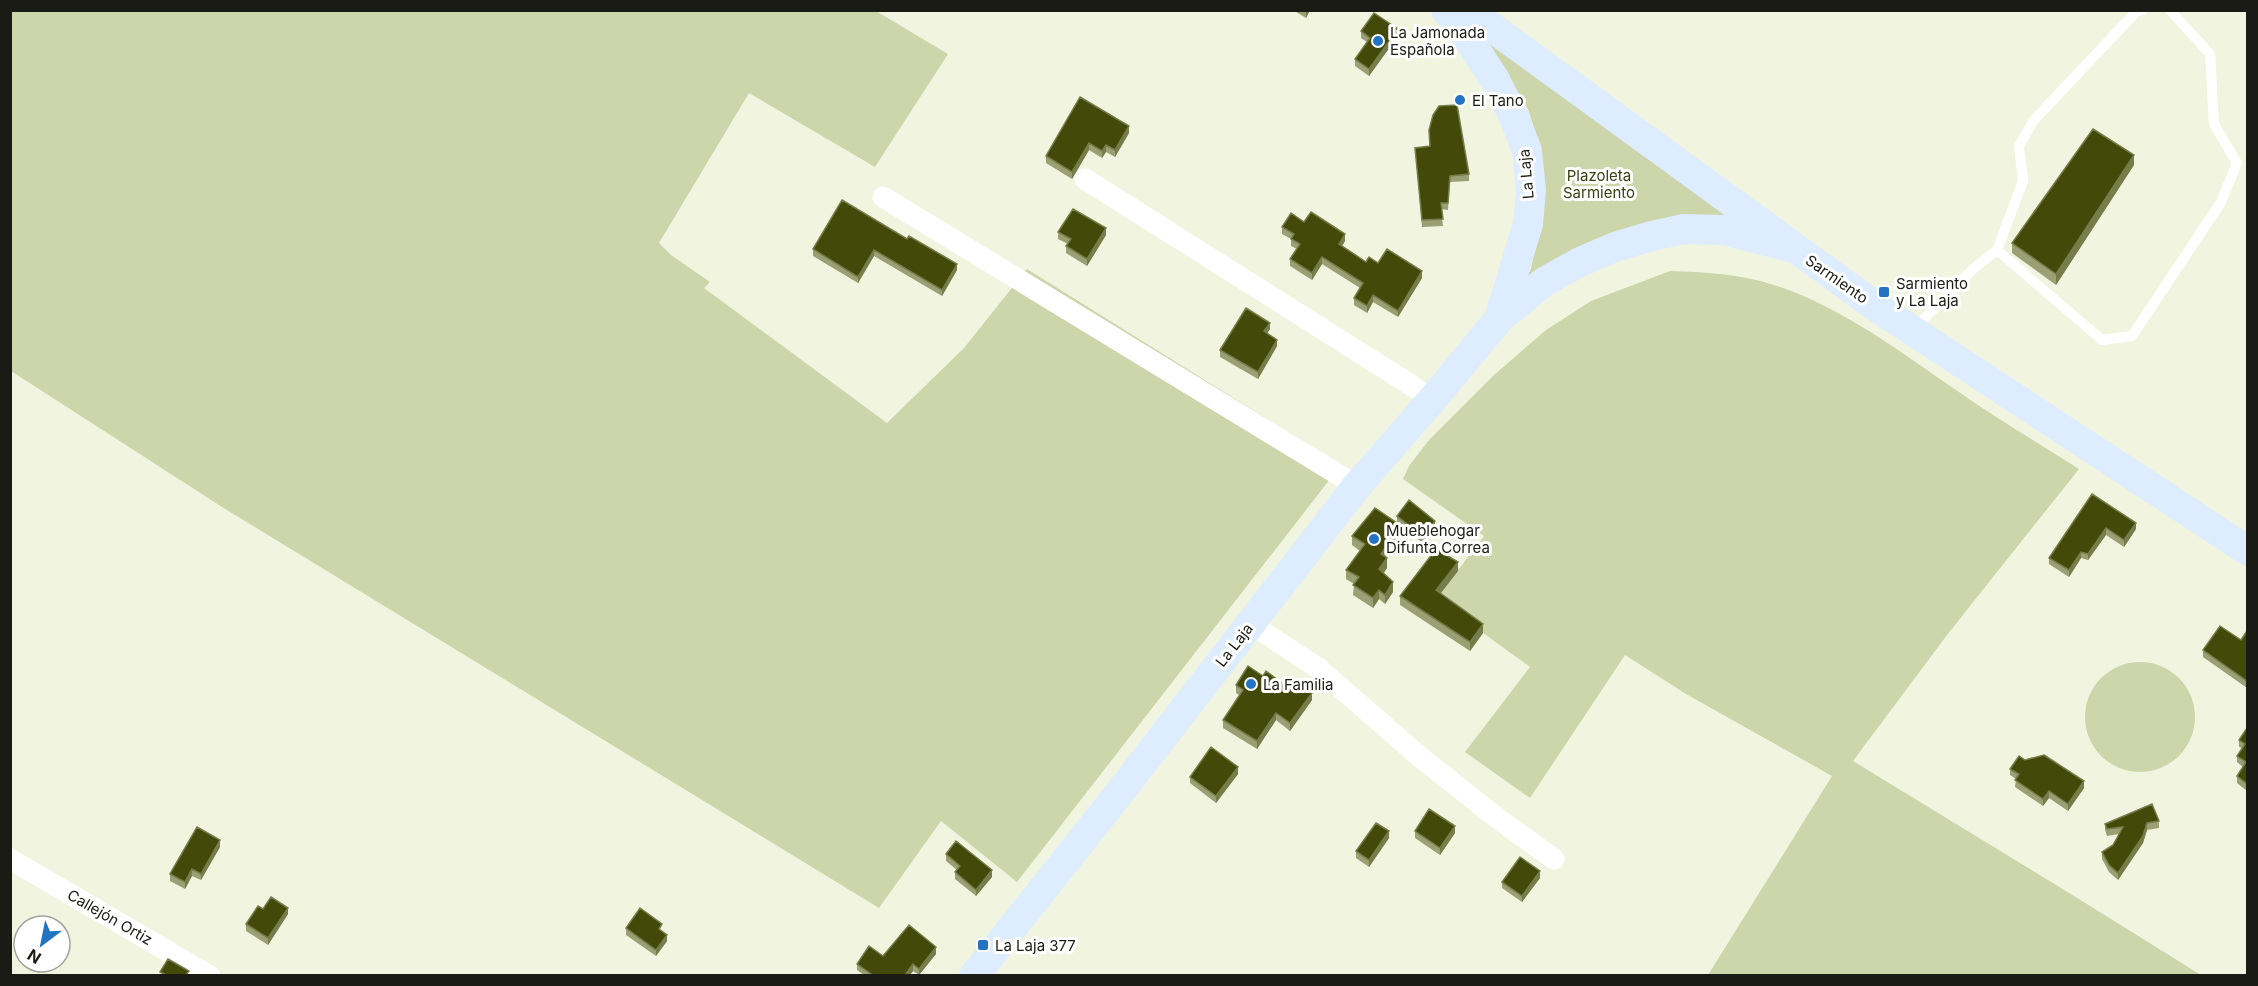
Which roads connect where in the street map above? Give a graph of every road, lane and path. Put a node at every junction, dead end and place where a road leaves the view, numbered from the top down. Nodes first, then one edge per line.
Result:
1 (1446, 10) edge
2 (1468, 10) edge
3 (2143, 10) edge
4 (2170, 10) edge
5 (1084, 179) dead end
6 (883, 197) dead end
7 (1794, 248) junction
8 (1997, 250) junction
9 (1498, 319) junction
10 (1913, 330) junction
11 (1432, 400) junction
12 (1357, 486) junction
13 (2247, 551) edge
14 (1251, 624) junction
15 (10, 859) edge
16 (1554, 859) dead end
17 (210, 975) edge
18 (974, 975) edge

1 - 9 main road, La Laja
2 - 7 main road, Sarmiento
3 - 8 lane
4 - 8 lane
5 - 11 street
6 - 12 street
7 - 9 main road, La Laja
7 - 10 main road, Sarmiento
8 - 10 lane
9 - 11 main road, La Laja
10 - 13 main road, Sarmiento
11 - 12 main road, La Laja
12 - 14 main road, La Laja
14 - 16 street
14 - 18 main road, La Laja
15 - 17 street, Callejón Ortiz

